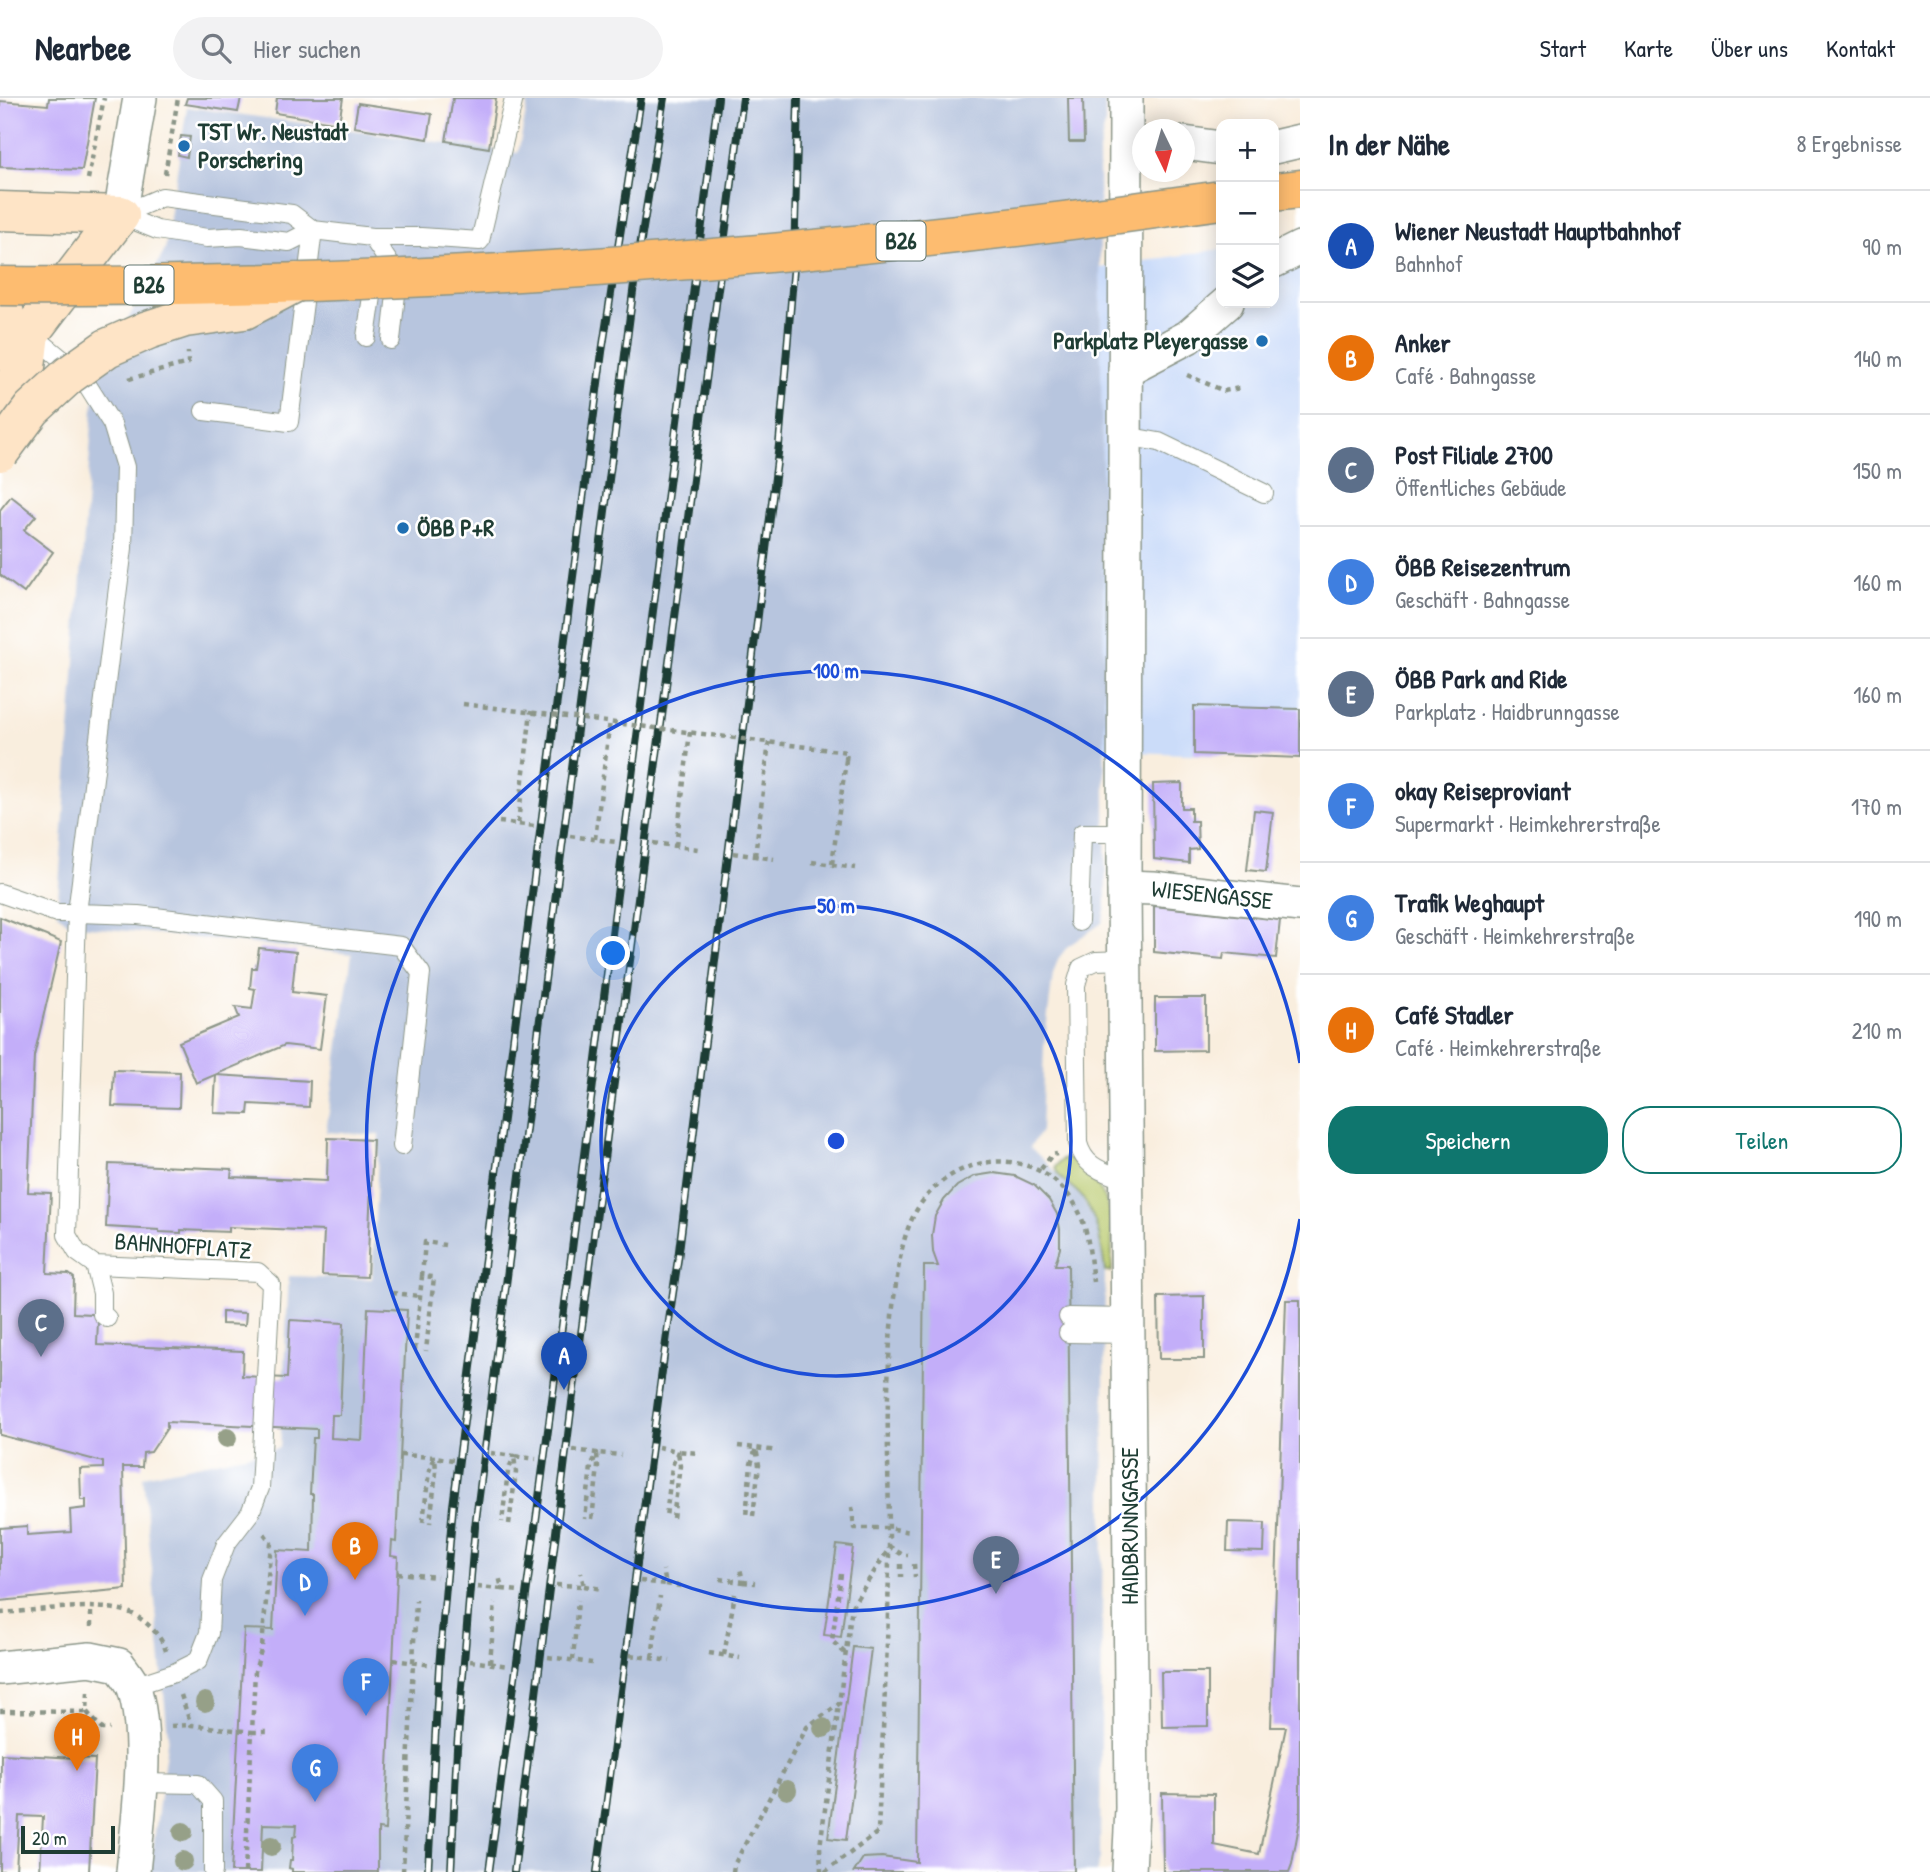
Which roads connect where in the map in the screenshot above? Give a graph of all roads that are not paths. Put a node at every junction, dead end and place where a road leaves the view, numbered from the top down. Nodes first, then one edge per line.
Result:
1 (140, 98) edge
2 (514, 98) edge
3 (1131, 121) edge
4 (1300, 141) edge
5 (1195, 144) edge
6 (1279, 146) edge
7 (1216, 147) edge
8 (1300, 189) edge
9 (1279, 191) edge
10 (1216, 201) edge
11 (0, 211) edge
12 (120, 215) junction
13 (313, 230) junction
14 (372, 237) junction
15 (1300, 248) edge
16 (1279, 258) edge
17 (297, 282) junction
18 (0, 285) edge
19 (0, 295) edge
20 (1221, 308) edge
21 (366, 337) dead end
22 (391, 340) dead end
23 (10, 345) edge
24 (1125, 370) junction
25 (0, 401) edge
26 (204, 411) dead end
27 (1125, 436) junction
28 (0, 452) edge
29 (1264, 492) dead end
30 (1124, 833) junction
31 (1124, 887) junction
32 (0, 893) edge
33 (1300, 905) edge
34 (77, 913) junction
35 (1079, 922) dead end
36 (1124, 960) junction
37 (401, 1146) dead end
38 (1127, 1181) junction
39 (95, 1265) junction
40 (1129, 1314) junction
41 (107, 1318) dead end
42 (1068, 1325) dead end
43 (0, 1668) edge
44 (134, 1686) junction
45 (140, 1783) junction
46 (133, 1872) edge
47 (213, 1872) edge
48 (1129, 1872) edge

1 - 12 street
2 - 14 lane
3 - 24 street
4 - 6 street
5 - 7 street
8 - 9 main road
10 - 17 main road, B26, bridge
11 - 12 street
12 - 13 lane
12 - 13 lane
12 - 23 street
13 - 14 lane
13 - 26 lane
14 - 21 lane
14 - 22 lane
15 - 16 street
17 - 18 main road, B26, bridge
17 - 28 street, bridge
19 - 23 street
20 - 24 street
23 - 25 street
23 - 34 lane, BAHNHOFPLATZ
24 - 27 street
27 - 29 lane
27 - 30 street, HAIDBRUNNGASSE
30 - 31 street, HAIDBRUNNGASSE
30 - 35 lane
31 - 33 street, WIESENGASSE
31 - 36 street, HAIDBRUNNGASSE
32 - 34 lane
34 - 37 lane
34 - 39 lane, BAHNHOFPLATZ
36 - 38 street, HAIDBRUNNGASSE
36 - 38 lane
38 - 40 street, HAIDBRUNNGASSE
39 - 41 lane
39 - 44 lane, BAHNHOFPLATZ
40 - 42 lane
40 - 48 street, HAIDBRUNNGASSE
43 - 44 street
44 - 45 street
45 - 46 street
45 - 47 lane

